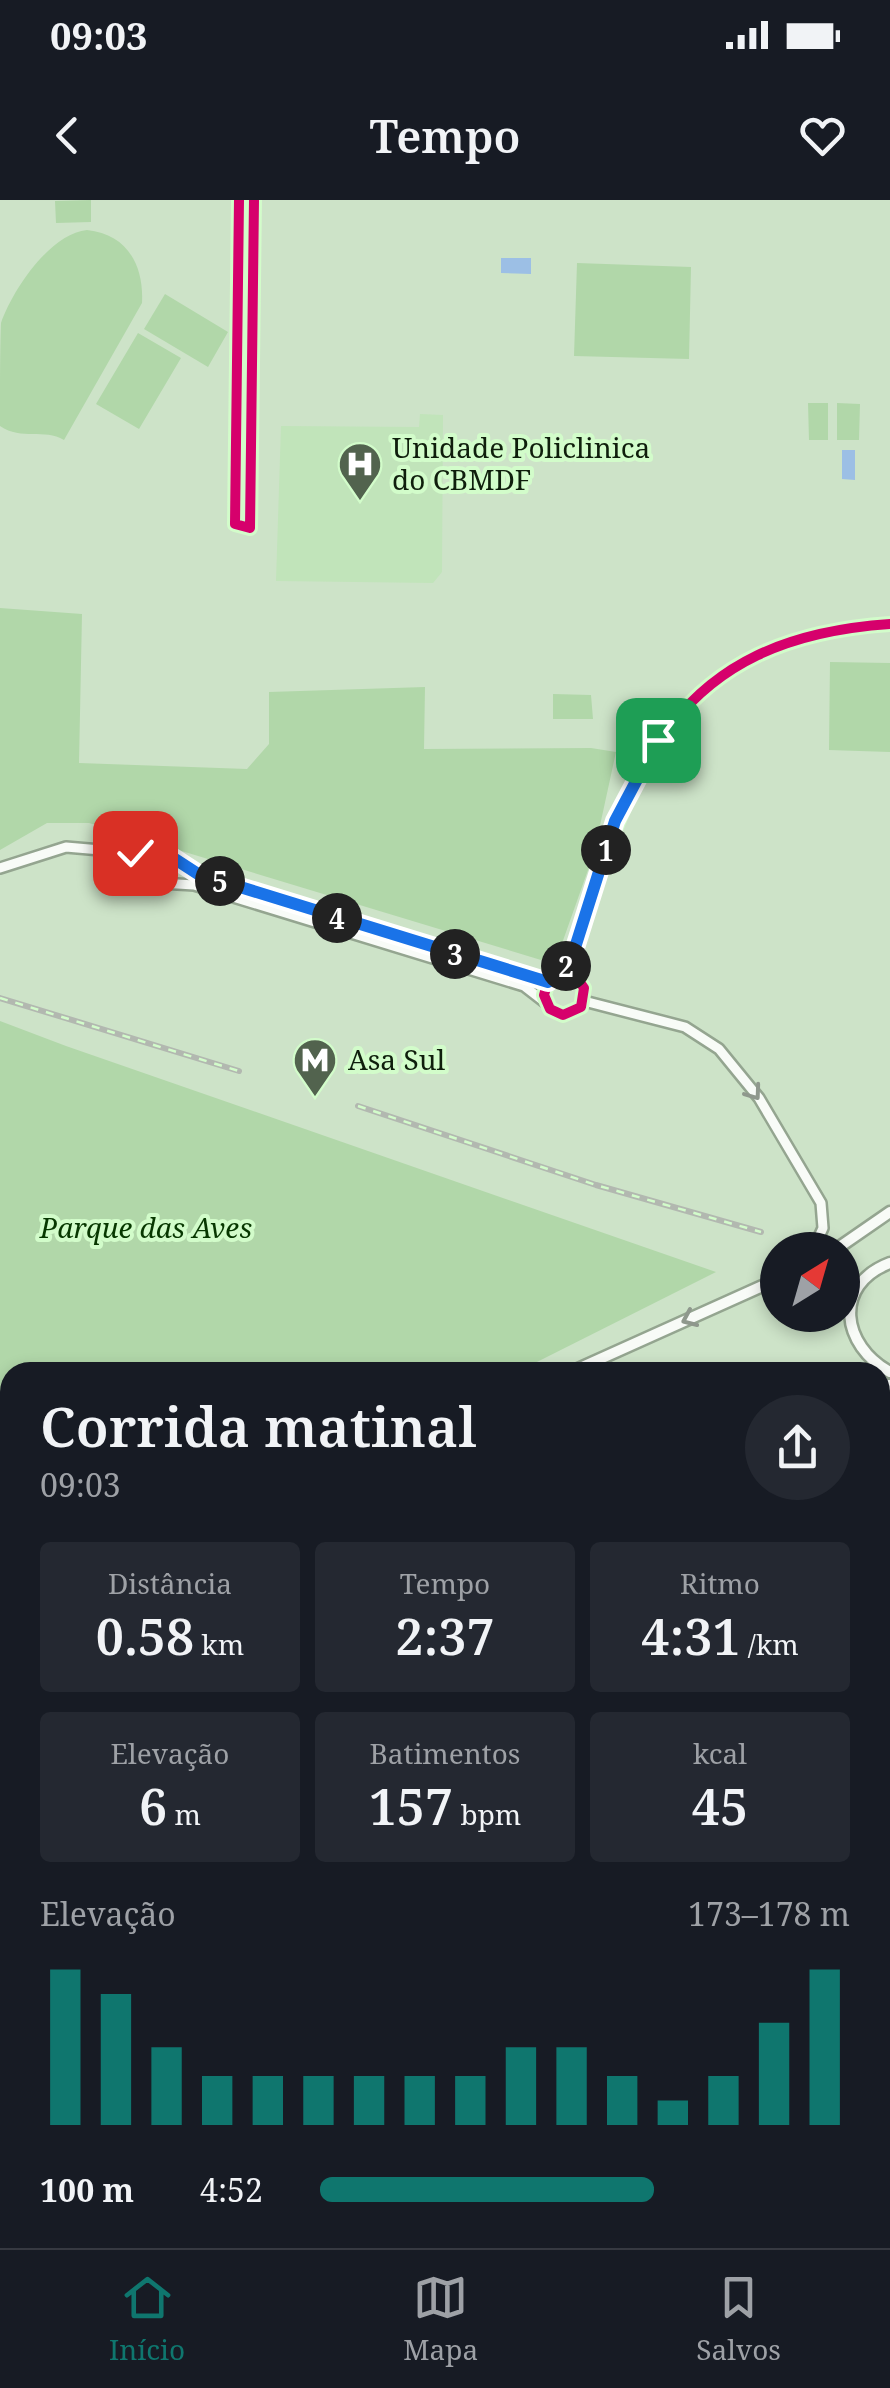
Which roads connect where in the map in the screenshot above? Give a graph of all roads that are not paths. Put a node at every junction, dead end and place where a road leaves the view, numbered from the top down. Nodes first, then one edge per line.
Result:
1 (239, 200) edge
2 (254, 200) edge
3 (254, 224) junction
4 (239, 226) junction
5 (252, 353) junction
6 (238, 354) junction
7 (235, 503) junction
8 (250, 505) junction
9 (890, 624) edge
10 (108, 853) junction
11 (135, 853) junction
12 (165, 853) junction
13 (0, 868) edge
14 (130, 869) junction
15 (161, 884) junction
16 (573, 954) junction
17 (562, 973) junction
18 (577, 978) junction
19 (548, 982) junction
20 (584, 1001) junction
21 (546, 1002) junction
22 (890, 1212) edge
23 (821, 1232) edge
24 (860, 1233) edge
25 (890, 1263) edge
26 (760, 1286) edge
27 (593, 1362) edge
28 (874, 1362) edge

1 - 4 street
2 - 3 street
3 - 4 street
3 - 5 street
4 - 6 street
5 - 6 street
5 - 8 street
6 - 7 street
7 - 8 street
7 - 8 street
9 - 16 street
10 - 11 street
10 - 13 street
10 - 14 street
11 - 12 street
11 - 14 street
12 - 15 street
12 - 19 street
14 - 15 street
15 - 21 street
16 - 17 street
16 - 18 street
17 - 18 street
17 - 19 street
18 - 20 street
19 - 21 street
20 - 21 street
20 -> 23 street
22 - 24 main road
25 - 28 main road
26 -> 27 main road

